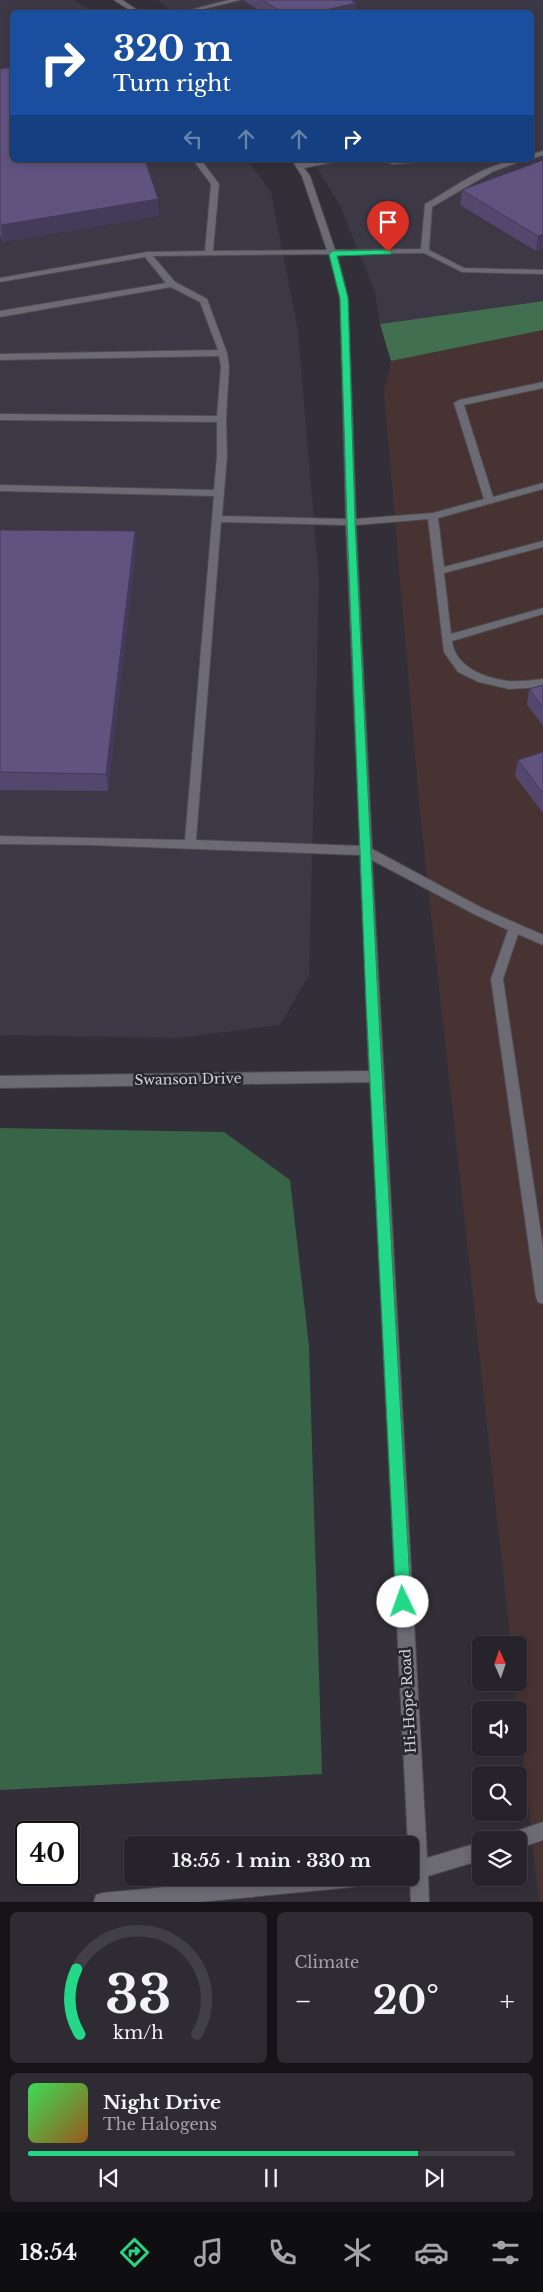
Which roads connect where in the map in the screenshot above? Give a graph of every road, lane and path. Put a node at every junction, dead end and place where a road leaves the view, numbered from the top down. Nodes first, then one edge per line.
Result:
1 (117, 0) edge
2 (237, 0) edge
3 (134, 10) edge
4 (194, 10) edge
5 (199, 162) edge
6 (312, 162) edge
7 (514, 162) edge
8 (298, 163) edge
9 (425, 251) junction
10 (147, 254) junction
11 (209, 254) junction
12 (333, 254) junction
13 (543, 272) edge
14 (0, 280) edge
15 (172, 284) junction
16 (0, 314) edge
17 (223, 353) junction
18 (0, 357) edge
19 (543, 384) edge
20 (0, 417) edge
21 (221, 419) junction
22 (543, 486) edge
23 (0, 488) edge
24 (218, 493) junction
25 (489, 500) junction
26 (432, 516) junction
27 (216, 519) junction
28 (351, 522) junction
29 (543, 544) edge
30 (439, 571) junction
31 (543, 611) edge
32 (447, 638) junction
33 (543, 683) edge
34 (0, 840) edge
35 (190, 846) junction
36 (366, 851) junction
37 (515, 926) junction
38 (543, 940) edge
39 (376, 1076) junction
40 (0, 1082) edge
41 (543, 1297) edge
42 (543, 1831) edge
43 (412, 1836) edge
44 (527, 1836) edge
45 (472, 1854) edge
46 (419, 1870) edge
47 (269, 1886) edge
48 (417, 1886) edge
49 (103, 1902) edge
50 (420, 1902) edge

1 - 3 street
2 - 4 street
5 - 11 street
6 - 8 street
7 - 9 street
8 - 12 street, Hi-Hope Road
9 - 12 street
9 - 13 street
10 - 11 street
10 - 14 street
10 - 15 street
11 - 12 street
12 - 28 street, Hi-Hope Road
15 - 16 street
15 - 17 street
17 - 18 street
17 - 21 street
19 - 25 street
20 - 21 street
21 - 24 street
22 - 25 street
23 - 24 street
24 - 27 street
25 - 26 street
26 - 28 street
26 - 30 street
27 - 28 street
27 - 35 street
28 - 36 street, Hi-Hope Road
29 - 30 street
30 - 32 street
31 - 32 street
32 - 33 street
34 - 35 street
35 - 36 street
36 - 37 street
36 - 39 street, Hi-Hope Road
37 - 38 street
37 - 41 street
39 - 40 street, Swanson Drive
39 - 43 street, Hi-Hope Road
42 - 44 street
45 - 46 street
47 - 49 street
48 - 50 street, Hi-Hope Road

